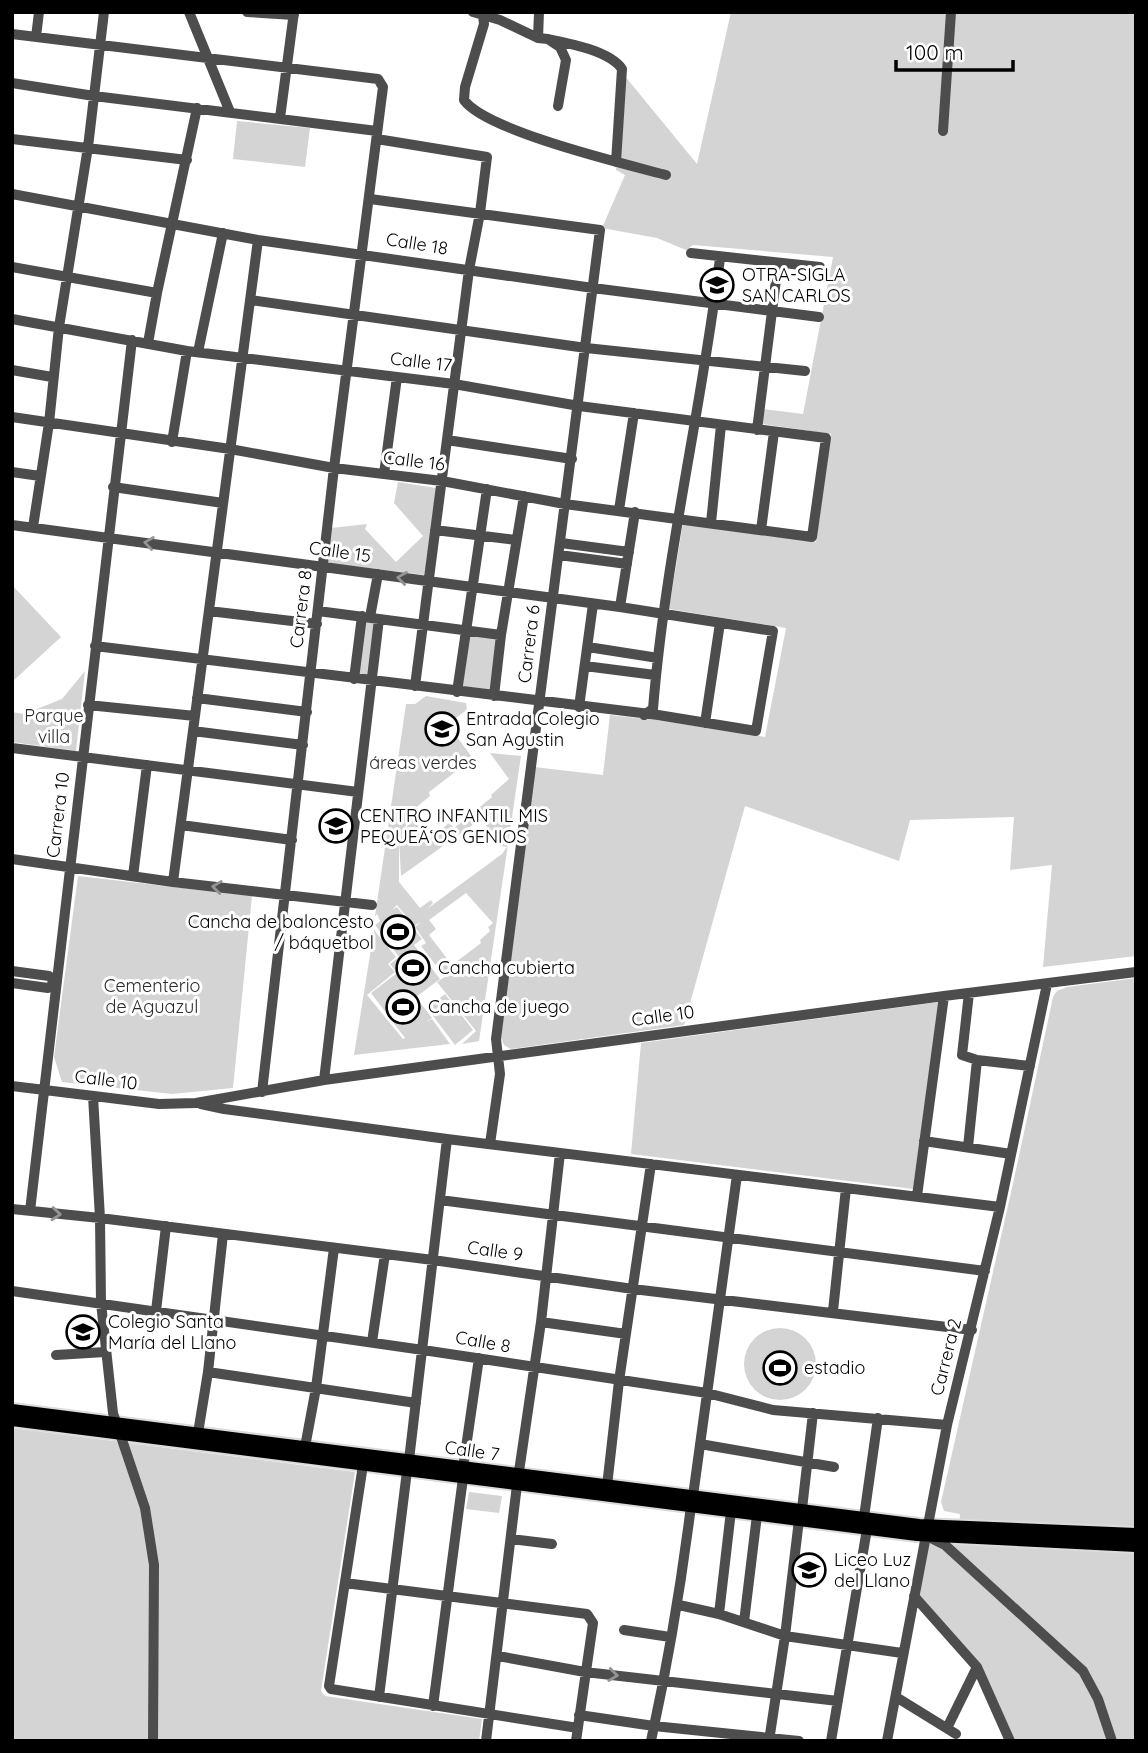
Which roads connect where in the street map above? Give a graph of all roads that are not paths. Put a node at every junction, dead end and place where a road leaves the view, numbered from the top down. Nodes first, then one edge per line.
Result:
1 (39, 12) edge
2 (104, 12) edge
3 (189, 12) edge
4 (247, 12) edge
5 (539, 12) edge
6 (951, 12) edge
7 (294, 14) edge
8 (478, 14) edge
9 (12, 34) edge
10 (36, 37) junction
11 (543, 38) junction
12 (100, 45) junction
13 (207, 59) junction
14 (287, 66) junction
15 (12, 83) edge
16 (94, 96) junction
17 (558, 106) dead end
18 (197, 108) junction
19 (230, 112) junction
20 (280, 118) junction
21 (943, 131) dead end
22 (377, 135) junction
23 (12, 139) edge
24 (88, 147) junction
25 (187, 160) junction
26 (616, 162) junction
27 (666, 176) dead end
28 (12, 194) edge
29 (370, 199) junction
30 (78, 206) junction
31 (480, 213) junction
32 (173, 225) junction
33 (223, 233) junction
34 (258, 240) junction
35 (361, 253) junction
36 (691, 253) dead end
37 (720, 258) junction
38 (778, 264) junction
39 (12, 267) edge
40 (820, 267) dead end
41 (470, 270) junction
42 (66, 277) junction
43 (593, 288) junction
44 (157, 293) junction
45 (250, 300) junction
46 (714, 303) junction
47 (772, 310) junction
48 (354, 315) junction
49 (819, 317) dead end
50 (12, 319) edge
51 (59, 327) junction
52 (463, 331) junction
53 (131, 341) junction
54 (148, 343) junction
55 (586, 348) junction
56 (192, 351) junction
57 (243, 358) junction
58 (706, 361) junction
59 (764, 367) junction
60 (12, 370) edge
61 (346, 370) junction
62 (805, 371) dead end
63 (52, 377) junction
64 (397, 377) junction
65 (454, 384) junction
66 (579, 406) junction
67 (634, 414) junction
68 (12, 417) edge
69 (697, 421) junction
70 (49, 422) junction
71 (721, 425) junction
72 (757, 430) junction
73 (774, 432) junction
74 (119, 435) junction
75 (447, 440) junction
76 (172, 442) junction
77 (230, 449) junction
78 (572, 459) junction
79 (334, 468) junction
80 (12, 472) edge
81 (384, 474) junction
82 (40, 476) junction
83 (442, 481) junction
84 (113, 487) junction
85 (487, 489) junction
86 (524, 496) junction
87 (223, 503) junction
88 (565, 503) junction
89 (619, 510) junction
90 (635, 512) junction
91 (679, 519) junction
92 (710, 523) junction
93 (12, 525) edge
94 (33, 527) junction
95 (435, 530) junction
96 (761, 530) junction
97 (481, 536) junction
98 (812, 537) joint
99 (107, 538) junction
100 (516, 540) junction
101 (561, 542) junction
102 (217, 552) junction
103 (559, 555) junction
104 (628, 558) junction
105 (323, 567) junction
106 (378, 574) junction
107 (428, 581) junction
108 (471, 587) junction
109 (508, 592) junction
110 (553, 598) junction
111 (593, 604) junction
112 (620, 607) junction
113 (209, 611) junction
114 (318, 611) junction
115 (664, 614) junction
116 (370, 618) junction
117 (720, 623) junction
118 (317, 624) junction
119 (423, 624) junction
120 (465, 630) junction
121 (501, 635) junction
122 (95, 646) junction
123 (588, 647) junction
124 (658, 657) junction
125 (202, 660) junction
126 (585, 666) junction
127 (311, 673) junction
128 (655, 675) junction
129 (354, 679) junction
130 (371, 681) junction
131 (415, 687) junction
132 (457, 692) junction
133 (494, 696) junction
134 (197, 698) junction
135 (540, 702) junction
136 (88, 705) junction
137 (579, 707) junction
138 (307, 712) junction
139 (644, 715) junction
140 (195, 716) junction
141 (705, 723) junction
142 (193, 731) junction
143 (303, 745) junction
144 (12, 748) edge
145 (82, 757) junction
146 (147, 765) junction
147 (188, 770) junction
148 (298, 784) junction
149 (358, 792) junction
150 (181, 825) junction
151 (292, 840) junction
152 (12, 859) edge
153 (70, 866) junction
154 (133, 876) junction
155 (173, 882) junction
156 (285, 895) junction
157 (345, 902) junction
158 (372, 905) dead end
159 (12, 971) edge
160 (1136, 972) edge
161 (12, 983) edge
162 (56, 983) junction
163 (1047, 984) junction
164 (969, 993) junction
165 (944, 996) junction
166 (498, 1056) junction
167 (977, 1060) junction
168 (1030, 1066) junction
169 (324, 1080) junction
170 (12, 1086) edge
171 (44, 1089) junction
172 (262, 1092) junction
173 (93, 1096) junction
174 (197, 1102) junction
175 (447, 1139) junction
176 (924, 1141) junction
177 (490, 1144) junction
178 (968, 1147) junction
179 (560, 1153) junction
180 (1011, 1154) junction
181 (651, 1164) junction
182 (737, 1175) junction
183 (846, 1188) junction
184 (917, 1196) junction
185 (440, 1200) junction
186 (1000, 1207) junction
187 (12, 1209) edge
188 (30, 1211) junction
189 (553, 1214) junction
190 (100, 1218) junction
191 (166, 1226) junction
192 (642, 1226) junction
193 (223, 1234) junction
194 (729, 1237) junction
195 (334, 1248) junction
196 (839, 1253) junction
197 (385, 1254) junction
198 (433, 1260) junction
199 (985, 1271) junction
200 (547, 1276) junction
201 (633, 1289) junction
202 (12, 1291) edge
203 (720, 1299) junction
204 (101, 1303) junction
205 (156, 1311) junction
206 (833, 1311) junction
207 (214, 1320) junction
208 (541, 1322) junction
209 (972, 1330) junction
210 (626, 1334) junction
211 (323, 1336) junction
212 (372, 1342) junction
213 (423, 1350) junction
214 (105, 1352) junction
215 (56, 1356) dead end
216 (479, 1358) junction
217 (534, 1368) junction
218 (208, 1372) junction
219 (619, 1381) junction
220 (316, 1388) junction
221 (707, 1393) junction
222 (416, 1403) junction
223 (12, 1410) edge
224 (813, 1413) junction
225 (878, 1418) junction
226 (12, 1420) edge
227 (947, 1425) junction
228 (117, 1428) junction
229 (198, 1433) junction
230 (700, 1444) junction
231 (305, 1447) junction
232 (807, 1463) junction
233 (363, 1465) junction
234 (408, 1466) junction
235 (834, 1467) dead end
236 (463, 1473) junction
237 (518, 1480) junction
238 (607, 1486) junction
239 (692, 1501) junction
240 (731, 1511) junction
241 (800, 1514) junction
242 (757, 1515) junction
243 (866, 1523) junction
244 (926, 1531) junction
245 (1136, 1534) edge
246 (511, 1539) junction
247 (552, 1544) dead end
248 (1136, 1546) edge
249 (345, 1583) junction
250 (393, 1588) junction
251 (449, 1595) junction
252 (914, 1596) junction
253 (504, 1603) junction
254 (678, 1605) junction
255 (719, 1614) junction
256 (744, 1622) junction
257 (624, 1630) dead end
258 (785, 1636) junction
259 (670, 1637) junction
260 (849, 1644) junction
261 (902, 1653) junction
262 (498, 1656) junction
263 (977, 1667) junction
264 (585, 1672) junction
265 (664, 1682) junction
266 (776, 1694) junction
267 (379, 1697) junction
268 (896, 1697) junction
269 (838, 1701) junction
270 (433, 1706) junction
271 (489, 1714) junction
272 (579, 1715) junction
273 (654, 1726) junction
274 (578, 1728) junction
275 (769, 1739) edge
276 (153, 1741) edge
277 (486, 1741) edge
278 (576, 1741) edge
279 (651, 1741) edge
280 (799, 1741) edge
281 (831, 1741) edge
282 (887, 1741) edge
283 (1010, 1741) edge
284 (1112, 1741) edge

1 - 10 street
2 - 12 street
3 - 13 street
4 - 7 street
5 - 11 street
6 - 21 street
7 - 14 street
8 - 11 street
8 - 26 street
9 - 10 street
10 - 12 street
11 - 17 street
11 - 26 street
12 - 13 street
12 - 16 street
13 - 14 street
13 - 19 street
14 - 20 street
14 - 22 street, Carrera 8
15 - 16 street
16 - 18 street
16 - 24 street
18 - 19 street
18 - 25 street
19 - 20 street
20 - 22 street
22 - 29 street, Carrera 8
22 - 31 street
23 - 24 street
24 - 25 street
24 - 30 street
25 - 32 street
26 - 27 street
28 - 30 street, Calle 18
29 - 31 street
29 - 35 street, Carrera 8
30 - 32 street, Calle 18
30 - 42 street
31 - 41 street
31 - 43 street, Carrera 6
32 - 33 street, Calle 18
32 - 44 street
33 - 34 street, Calle 18
33 - 56 street
34 - 35 street, Calle 18
34 - 45 street
35 - 41 street, Calle 18
35 - 48 street, Carrera 8
36 - 37 street
37 - 38 street
37 - 46 street
38 - 40 street
38 - 47 street
39 - 42 street
41 - 43 street, Calle 18
41 - 52 street
42 - 44 street
42 - 51 street
43 - 46 street, Calle 18
43 - 55 street, Carrera 6
44 - 54 street
45 - 48 street
45 - 57 street
46 - 47 street, Calle 18
46 - 58 street
47 - 49 street, Calle 18
47 - 59 street
48 - 52 street
48 - 61 street, Carrera 8
50 - 51 street, Calle 17
51 - 53 street, Calle 17
51 - 63 street
52 - 55 street
52 - 65 street
53 - 54 street, Calle 17
53 - 74 street, Carrera 10
54 - 56 street, Calle 17
55 - 58 street
55 - 66 street, Carrera 6
56 - 57 street, Calle 17
56 - 76 street
57 - 61 street, Calle 17
57 - 77 street
58 - 59 street
58 - 69 street
59 - 62 street
59 - 72 street
60 - 63 street
61 - 64 street, Calle 17
61 - 79 street, Carrera 8
63 - 70 street
64 - 65 street, Calle 17
64 - 81 street
65 - 66 street, Calle 17
65 - 75 street
66 - 67 street, Calle 17
66 - 78 street, Carrera 6
67 - 69 street, Calle 17
67 - 89 street
68 - 70 street, Calle 16
69 - 71 street, Calle 17
69 - 91 street
70 - 74 street, Calle 16
70 - 82 street
71 - 72 street, Calle 17
71 - 92 street
72 - 73 street, Calle 17
73 - 96 street
73 - 98 street, Calle 17
74 - 76 street, Calle 16
74 - 84 street, Carrera 10
75 - 78 street
75 - 83 street
76 - 77 street, Calle 16
77 - 79 street, Calle 16
77 - 87 street
78 - 88 street, Carrera 6
79 - 81 street, Calle 16
79 - 105 street, Carrera 8
80 - 82 street
81 - 83 street, Calle 16
82 - 94 street
83 - 85 street, Calle 16
83 - 95 street
84 - 87 street
84 - 99 street, Carrera 10
85 - 86 street, Calle 16
85 - 97 street
86 - 88 street, Calle 16
86 - 100 street
87 - 102 street
88 - 89 street, Calle 16
88 - 101 street, Carrera 6
89 - 90 street, Calle 16
90 - 91 street, Calle 16
90 - 104 street
91 - 92 street, Calle 16
91 - 115 street
92 - 96 street, Calle 16
93 - 94 street, Calle 15
94 - 99 street, Calle 15
95 - 97 street
95 - 107 street
96 - 98 street, Calle 16
97 - 100 street
97 - 108 street
102 -> 99 street, Calle 15
99 - 122 street, Carrera 10
100 - 109 street
101 - 103 street, Carrera 6
101 - 104 street
102 - 105 street, Calle 15
102 - 113 street
103 - 104 street
103 - 110 street, Carrera 6
104 - 112 street
105 - 106 street, Calle 15
105 - 114 street, Carrera 8
107 -> 106 street, Calle 15
106 - 116 street
107 - 108 street, Calle 15
107 - 119 street
108 - 109 street, Calle 15
108 - 120 street
109 - 110 street, Calle 15
109 - 121 street
110 - 111 street, Calle 15
110 - 135 street, Carrera 6
111 - 112 street, Calle 15
111 - 123 street
112 - 115 street, Calle 15
113 - 118 street
113 - 125 street
114 - 116 street
114 - 118 street, Carrera 8
115 - 117 street, Calle 15
115 - 124 street
116 - 119 street
116 - 129 street
116 - 130 street
117 - 141 street
117 - 141 street, Calle 15
118 - 127 street, Carrera 8
119 - 120 street
119 - 131 street
120 - 121 street
120 - 132 street
121 - 133 street
122 - 125 street
122 - 136 street, Carrera 10
123 - 124 street
123 - 126 street
124 - 128 street
125 - 127 street
125 - 134 street
126 - 128 street
126 - 137 street
127 - 129 street
127 - 138 street, Carrera 8
128 - 139 street
129 - 130 street
130 - 131 street
130 - 149 street
131 - 132 street
132 - 133 street
133 - 135 street
134 - 138 street
134 - 140 street
135 - 137 street
135 - 166 street, Carrera 6
136 - 140 street
136 - 145 street, Carrera 10
137 - 139 street
138 - 143 street, Carrera 8
139 - 141 street
140 - 142 street
142 - 143 street
142 - 147 street
143 - 148 street, Carrera 8
144 - 145 street
145 - 146 street
145 - 153 street, Carrera 10
146 - 147 street
146 - 154 street
147 - 148 street
147 - 150 street
148 - 149 street
148 - 151 street, Carrera 8
149 - 157 street
150 - 151 street
150 - 155 street
151 - 156 street, Carrera 8
152 - 153 street
153 - 154 street
153 - 162 street, Carrera 10
154 - 155 street
156 -> 155 street
156 - 157 street
156 - 172 street, Carrera 8
157 - 158 street
157 - 169 street
159 - 162 street
160 - 163 street, Calle 10
161 - 162 street
162 - 171 street, Carrera 10
163 - 164 street, Calle 10
163 - 168 street, Carrera 2
164 - 165 street, Calle 10
164 - 167 street
165 - 166 street, Calle 10
165 - 176 street
166 - 169 street, Calle 10
166 - 177 street, Carrera 6
167 - 168 street
167 - 178 street
168 - 180 street, Carrera 2
169 - 172 street, Calle 10
170 - 171 street, Calle 10
171 - 173 street, Calle 10
171 - 188 street, Carrera 10
172 - 174 street, Calle 10
173 - 174 street, Calle 10
173 - 190 street
174 - 175 street, Calle 10
175 - 177 street, Calle 10
175 - 185 street
176 - 178 street
176 - 184 street
177 - 179 street, Calle 10
178 - 180 street
179 - 181 street, Calle 10
179 - 189 street
180 - 186 street, Carrera 2
181 - 182 street, Calle 10
181 - 192 street
182 - 183 street, Calle 10
182 - 194 street
183 - 184 street, Calle 10
183 - 196 street
184 - 186 street, Calle 10
185 - 189 street
185 - 198 street
186 - 199 street, Carrera 2
187 - 188 street, Calle 9
188 -> 190 street, Calle 9
189 - 192 street
189 - 200 street
190 - 191 street, Calle 9
190 - 204 street
191 - 193 street, Calle 9
191 - 205 street
192 - 194 street
192 - 201 street
193 - 195 street, Calle 9
193 - 207 street
194 - 196 street
194 - 203 street
195 - 197 street, Calle 9
195 - 211 street
196 - 199 street
196 - 206 street
197 - 198 street, Calle 9
197 - 212 street
198 - 200 street, Calle 9
198 - 213 street
199 - 209 street, Carrera 2
200 - 201 street, Calle 9
200 - 208 street
201 - 203 street, Calle 9
201 - 210 street
202 - 204 street, Calle 8
203 - 206 street, Calle 9
203 - 221 street
204 - 205 street, Calle 8
204 - 214 street
205 - 207 street, Calle 8
206 - 209 street, Calle 9
207 - 211 street, Calle 8
207 - 218 street
208 - 210 street
208 - 217 street
209 - 227 street, Carrera 2
210 - 219 street
211 - 212 street, Calle 8
211 - 220 street
212 - 213 street, Calle 8
213 - 216 street, Calle 8
213 - 222 street
214 - 215 street
214 - 228 street
216 - 217 street, Calle 8
216 - 236 street
217 - 219 street, Calle 8
217 - 237 street
218 - 220 street
218 - 229 street
219 - 221 street, Calle 8
219 - 238 street
220 - 222 street
220 - 231 street
221 - 224 street, Calle 8
221 - 230 street
222 - 234 street
223 - 228 main road, Calle 7
224 - 225 street, Calle 8
224 - 232 street
225 - 227 street, Calle 8
225 - 243 street
226 - 228 main road, Calle 7
227 - 244 street, Carrera 2
228 - 229 main road, Calle 7
228 - 233 main road, Calle 7
228 - 276 street
229 - 231 main road, Calle 7
230 - 232 street
230 - 239 street
231 - 234 main road, Calle 7
232 - 235 street
232 - 241 street
233 - 234 main road, Calle 7
233 - 249 street
234 - 236 main road, Calle 7
234 - 250 street
236 - 237 main road, Calle 7
236 - 251 street
237 - 238 main road, Calle 7
237 - 239 main road, Calle 7
237 - 246 street
238 - 239 main road, Calle 7
239 - 240 main road, Calle 7
239 - 241 main road, Calle 7
239 - 254 street
240 - 242 main road, Calle 7
240 - 255 street
241 - 242 main road, Calle 7
241 - 243 main road, Calle 7
241 - 258 street
242 - 256 street
243 - 244 main road, Calle 7
243 - 260 street
244 - 245 main road
244 - 248 main road
244 - 252 street, Carrera 2
244 - 284 street
246 - 247 street
246 - 253 street
249 - 250 street
249 - 267 street
250 - 251 street
250 - 267 street
251 - 253 street
251 - 270 street
252 - 261 street, Carrera 2
252 - 263 street
253 - 262 street
253 - 264 street
254 - 255 street
254 - 259 street
255 - 256 street
256 - 258 street
257 - 259 street
258 - 260 street
258 - 266 street
259 - 265 street
260 - 261 street
260 - 269 street
261 - 268 street, Carrera 2
262 - 264 street
262 - 271 street
263 - 268 street
263 - 283 street
264 -> 265 street
264 - 272 street
265 - 266 street
265 - 273 street
266 - 269 street
266 - 275 street
267 - 270 street
268 - 282 street, Carrera 2
269 - 281 street
270 - 271 street
271 - 274 street
271 - 277 street
272 - 273 street
272 - 274 street
273 - 275 street
273 - 279 street
274 - 278 street
275 - 280 street

